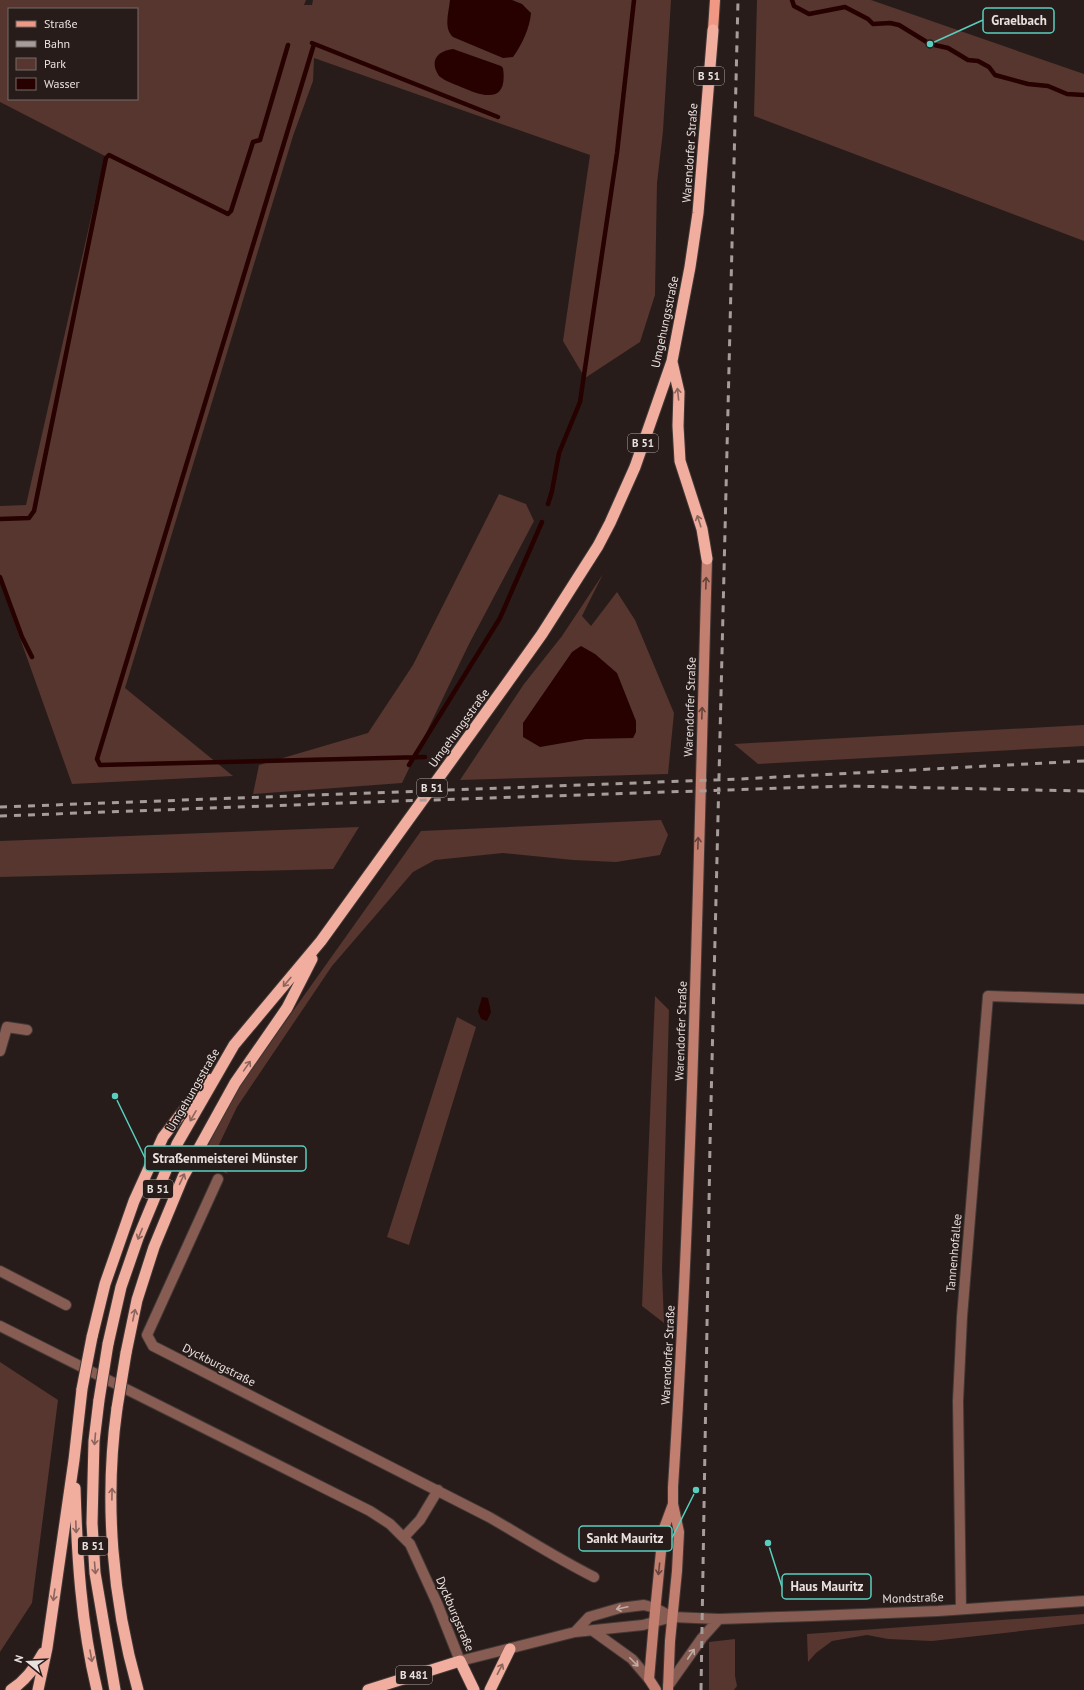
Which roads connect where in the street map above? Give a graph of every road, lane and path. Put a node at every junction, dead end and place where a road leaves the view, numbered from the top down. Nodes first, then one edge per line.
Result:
1 (715, 0) edge
2 (713, 30) joint
3 (698, 213) joint
4 (672, 361) junction
5 (707, 559) joint
6 (321, 941) junction
7 (1084, 999) edge
8 (27, 1030) dead end
9 (234, 1045) junction
10 (0, 1051) edge
11 (218, 1179) dead end
12 (0, 1271) edge
13 (66, 1305) dead end
14 (0, 1326) edge
15 (74, 1460) junction
16 (438, 1490) junction
17 (673, 1504) junction
18 (404, 1537) junction
19 (594, 1577) dead end
20 (1084, 1601) edge
21 (655, 1608) junction
22 (961, 1609) junction
23 (672, 1617) junction
24 (719, 1618) junction
25 (654, 1622) junction
26 (593, 1631) junction
27 (576, 1632) junction
28 (47, 1648) junction
29 (510, 1649) junction
30 (460, 1661) junction
31 (649, 1679) junction
32 (668, 1688) edge
33 (11, 1690) edge
34 (38, 1690) edge
35 (97, 1690) edge
36 (115, 1690) edge
37 (138, 1690) edge
38 (368, 1690) edge
39 (474, 1690) edge
40 (490, 1690) edge
41 (656, 1690) edge

1 - 2 main road, Warendorfer Straße / B 51
2 - 3 highway, Warendorfer Straße / B 51
3 - 4 highway, Umgehungsstraße / B 51
5 -> 4 highway
4 - 6 highway, Umgehungsstraße / B 51
17 -> 5 main road, Warendorfer Straße
6 -> 9 highway, Umgehungsstraße / B 51
37 -> 6 highway, Umgehungsstraße / B 51, bridge
7 - 22 street, Tannenhofallee
8 - 10 street
9 - 15 highway, bridge
9 -> 36 highway, Umgehungsstraße / B 51, bridge
11 - 16 street, Dyckburgstraße
12 - 13 street
14 - 18 street, Dyckburgstraße
15 -> 28 highway
15 -> 35 highway
16 - 18 street
16 - 19 street, Dyckburgstraße
17 -> 21 main road, Warendorfer Straße
17 - 23 main road, Warendorfer Straße
18 - 30 street, Dyckburgstraße
20 - 22 street, Mondstraße
21 - 23 street
21 - 25 main road, Warendorfer Straße
21 -> 27 street
22 - 24 street, Mondstraße
23 - 24 street, Mondstraße
23 - 25 street, Dyckburgstraße
23 - 32 main road, Warendorfer Straße
32 -> 24 street
25 - 26 street, Dyckburgstraße
25 - 31 main road, Warendorfer Straße
26 - 27 street, Dyckburgstraße
26 -> 31 street
27 - 29 street, Dyckburgstraße
28 - 33 highway
28 - 34 highway
29 - 30 street, Dyckburgstraße
40 -> 29 highway
30 - 38 highway, B 481
30 - 39 highway
31 - 41 main road

